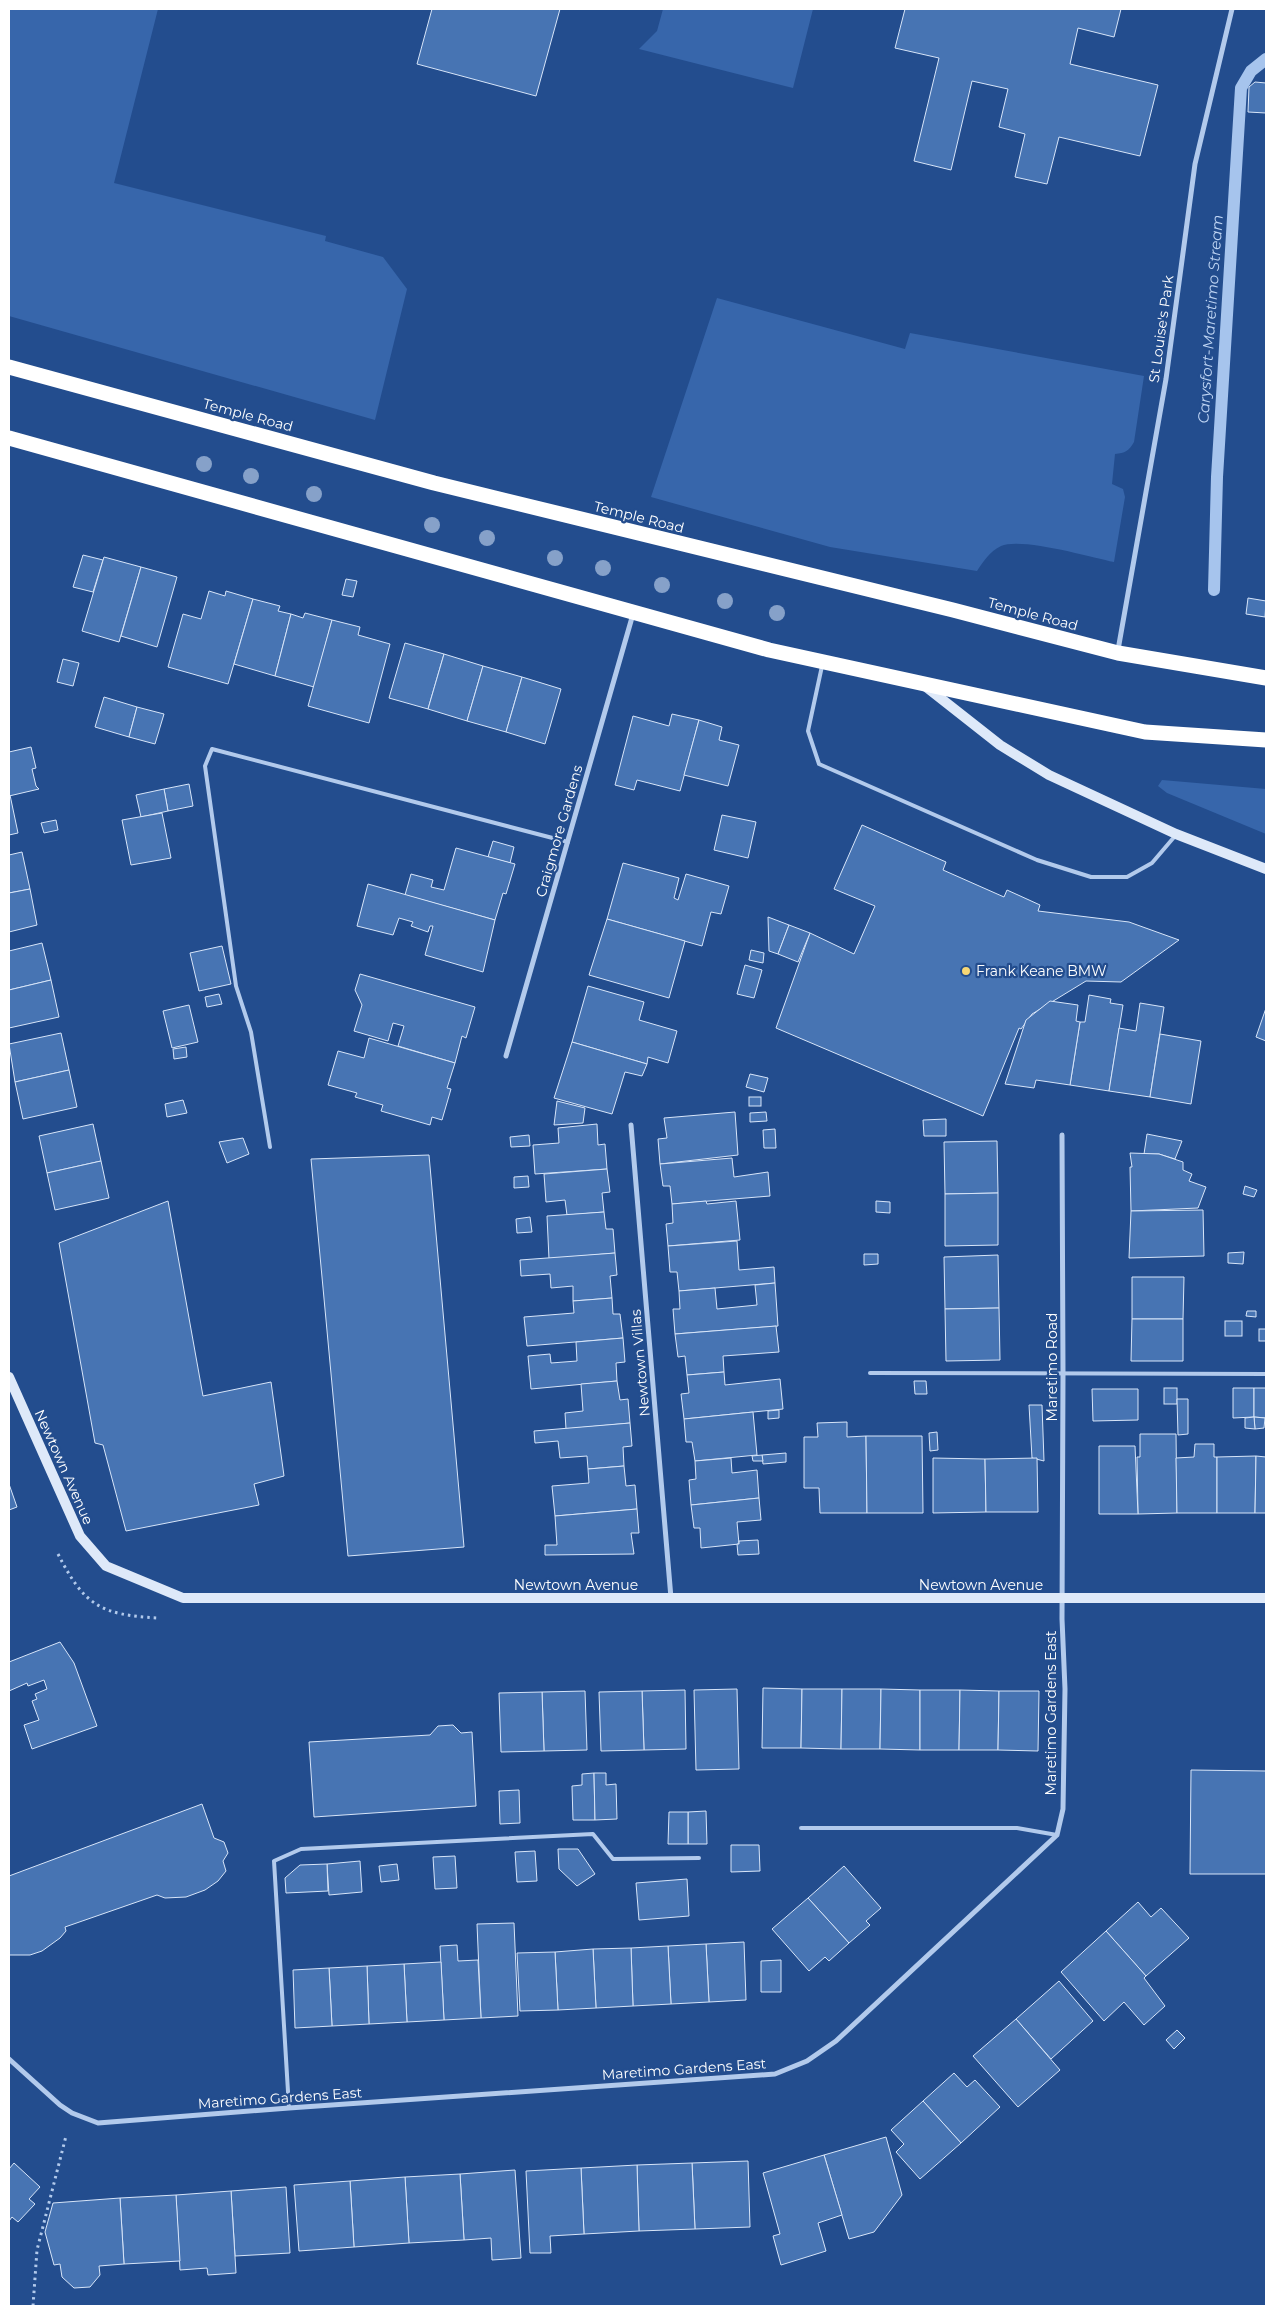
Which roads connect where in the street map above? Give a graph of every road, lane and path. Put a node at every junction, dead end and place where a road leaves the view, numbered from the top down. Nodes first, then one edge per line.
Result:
1 (1232, 9) edge
2 (9, 367) edge
3 (9, 438) edge
4 (634, 611) junction
5 (1118, 653) junction
6 (823, 661) junction
7 (1266, 678) edge
8 (920, 683) junction
9 (1266, 740) edge
10 (1176, 834) junction
11 (568, 842) junction
12 (1266, 869) edge
13 (506, 1056) dead end
14 (631, 1125) dead end
15 (1062, 1136) dead end
16 (270, 1147) dead end
17 (870, 1373) dead end
18 (1064, 1374) junction
19 (1266, 1374) edge
20 (9, 1377) edge
21 (671, 1598) junction
22 (1266, 1598) edge
23 (1062, 1599) junction
24 (801, 1828) dead end
25 (1056, 1835) junction
26 (699, 1858) dead end
27 (9, 2060) edge
28 (289, 2108) junction
29 (72, 2113) junction
30 (33, 2306) edge

1 - 5 street, St Louise's Park
2 - 5 highway, Temple Road
3 - 4 highway
4 - 6 highway
4 - 11 street, Craigmore Gardens
5 - 7 highway, Temple Road
6 - 8 highway
6 - 10 lane
8 - 9 highway
8 - 10 street
10 - 12 street
11 - 13 street, Craigmore Gardens
11 - 16 lane
14 - 21 street, Newtown Villas
15 - 18 street, Maretimo Road
17 - 18 lane
18 - 19 lane
18 - 23 street, Maretimo Road
20 - 21 street, Newtown Avenue
21 - 23 street, Newtown Avenue
22 - 23 street, Newtown Avenue
23 - 25 street, Maretimo Gardens East
24 - 25 lane
25 - 28 street, Maretimo Gardens East
26 - 28 lane
27 - 29 street, Maretimo Gardens East
28 - 29 street, Maretimo Gardens East
29 - 30 path

